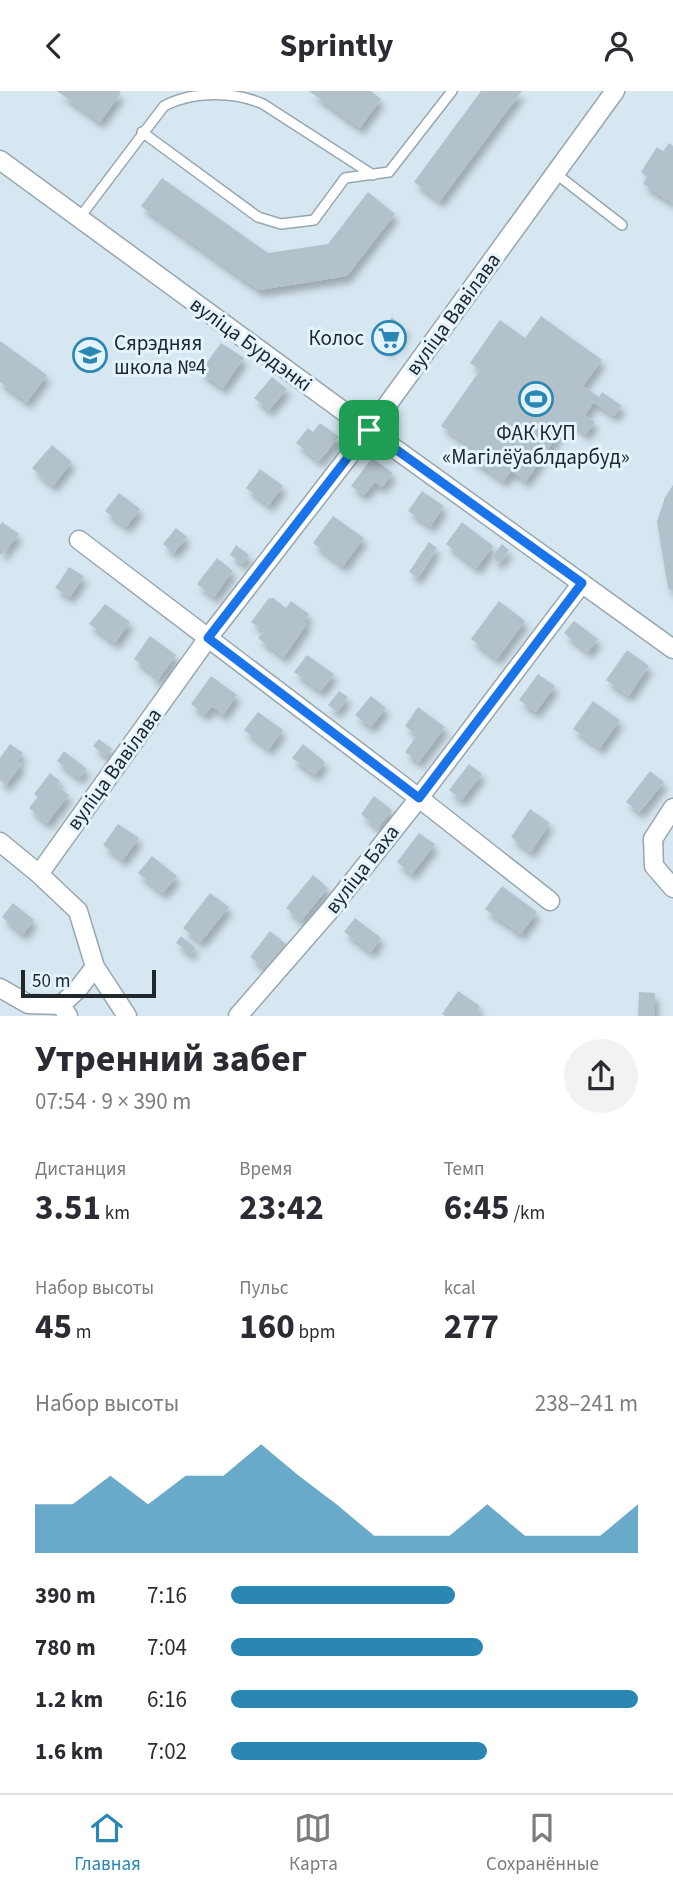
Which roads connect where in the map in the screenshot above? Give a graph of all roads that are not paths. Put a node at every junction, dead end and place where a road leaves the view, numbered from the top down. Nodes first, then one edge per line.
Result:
1 (452, 91) edge
2 (615, 91) edge
3 (142, 132) junction
4 (0, 160) edge
5 (555, 173) junction
6 (373, 175) junction
7 (80, 217) junction
8 (622, 225) dead end
9 (369, 430) junction
10 (79, 540) dead end
11 (582, 583) junction
12 (208, 638) junction
13 (673, 649) edge
14 (419, 798) junction
15 (673, 808) edge
16 (0, 842) edge
17 (38, 874) junction
18 (673, 888) edge
19 (550, 901) dead end
20 (95, 967) junction
21 (0, 988) edge
22 (65, 1011) edge
23 (127, 1016) edge
24 (238, 1016) edge

1 - 6 lane
2 - 5 street, вуліца Вавілава
3 - 6 lane
3 - 6 lane
3 - 7 lane
4 - 7 street, вуліца Бурдэнкі
5 - 8 lane
5 - 9 street, вуліца Вавілава
7 - 9 street, вуліца Бурдэнкі
9 - 11 street, вуліца Бурдэнкі
9 - 12 street, вуліца Вавілава
10 - 12 street
11 - 13 street, вуліца Бурдэнкі
11 - 14 street, вуліца Баха
12 - 14 street
12 - 17 street, вуліца Вавілава
14 - 19 street
14 - 24 street, вуліца Баха
15 - 18 street
16 - 17 street
17 - 20 street
20 - 22 street
20 - 23 street
21 - 22 street

